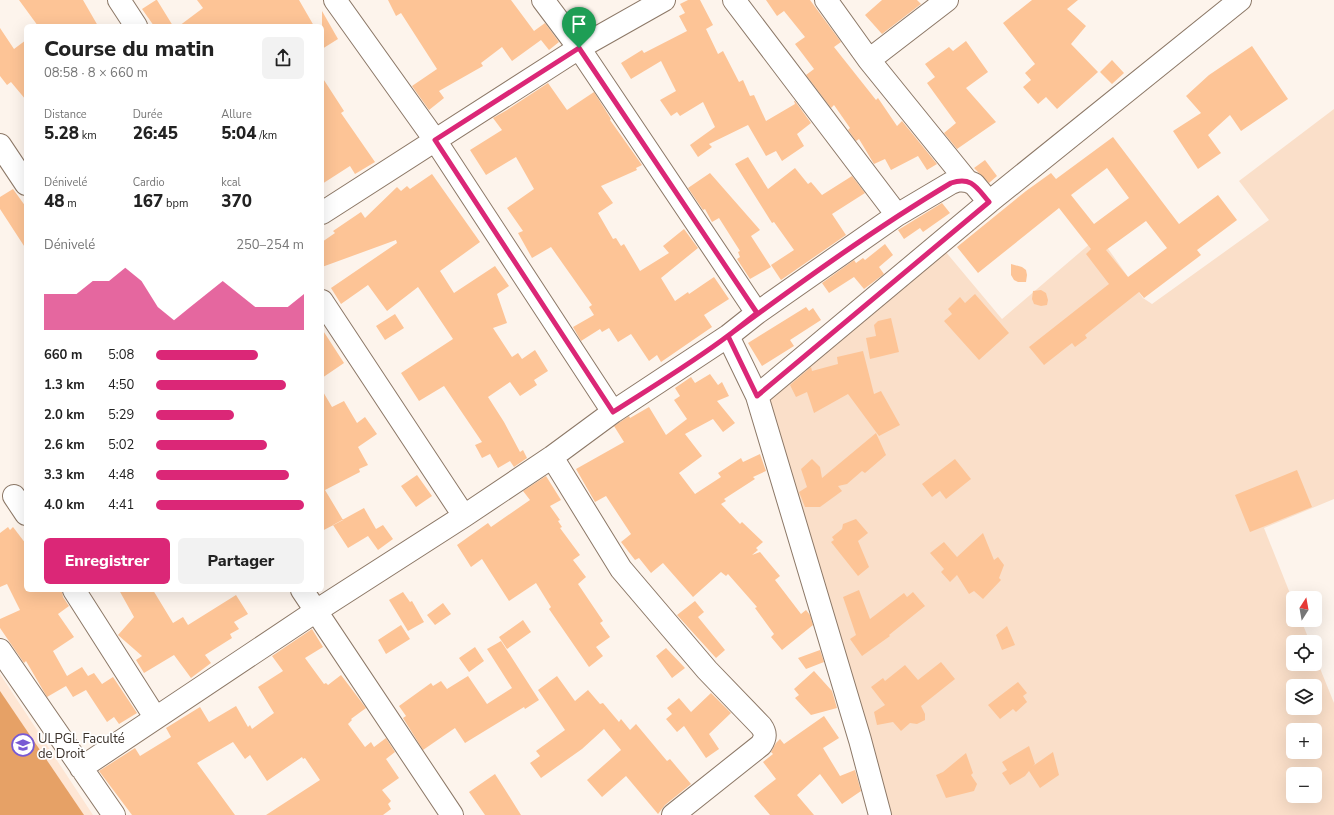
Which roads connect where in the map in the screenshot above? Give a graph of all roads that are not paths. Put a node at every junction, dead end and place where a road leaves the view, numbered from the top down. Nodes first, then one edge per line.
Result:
1 (119, 0) edge
2 (335, 0) edge
3 (543, 0) edge
4 (664, 0) edge
5 (734, 0) edge
6 (826, 0) edge
7 (947, 0) edge
8 (1240, 0) edge
9 (135, 24) edge
10 (579, 48) junction
11 (869, 60) junction
12 (435, 140) junction
13 (0, 145) edge
14 (24, 181) edge
15 (967, 181) junction
16 (989, 202) junction
17 (324, 211) edge
18 (897, 215) junction
19 (324, 305) edge
20 (757, 313) junction
21 (728, 336) junction
22 (757, 396) junction
23 (613, 412) junction
24 (552, 457) junction
25 (14, 496) dead end
26 (24, 511) edge
27 (464, 516) junction
28 (75, 592) edge
29 (303, 592) edge
30 (316, 611) junction
31 (0, 650) edge
32 (155, 717) junction
33 (81, 768) junction
34 (114, 815) edge
35 (452, 815) edge
36 (673, 815) edge
37 (880, 815) edge

1 - 9 street
2 - 12 street
3 - 10 street
4 - 10 street
5 - 18 street
6 - 11 street
7 - 11 street
8 - 16 street
10 - 12 street
10 - 20 street
11 - 15 street
12 - 17 street
12 - 23 street
13 - 14 street
15 - 16 street
15 - 18 street
16 - 22 street
18 - 20 street
19 - 27 street
20 - 21 street
21 - 22 street
21 - 23 street
22 - 37 street
23 - 24 street
24 - 27 street
24 - 36 street
25 - 26 street
27 - 30 street
28 - 32 street
29 - 30 street
30 - 32 street
30 - 35 street
31 - 33 street
32 - 33 street
33 - 34 street

